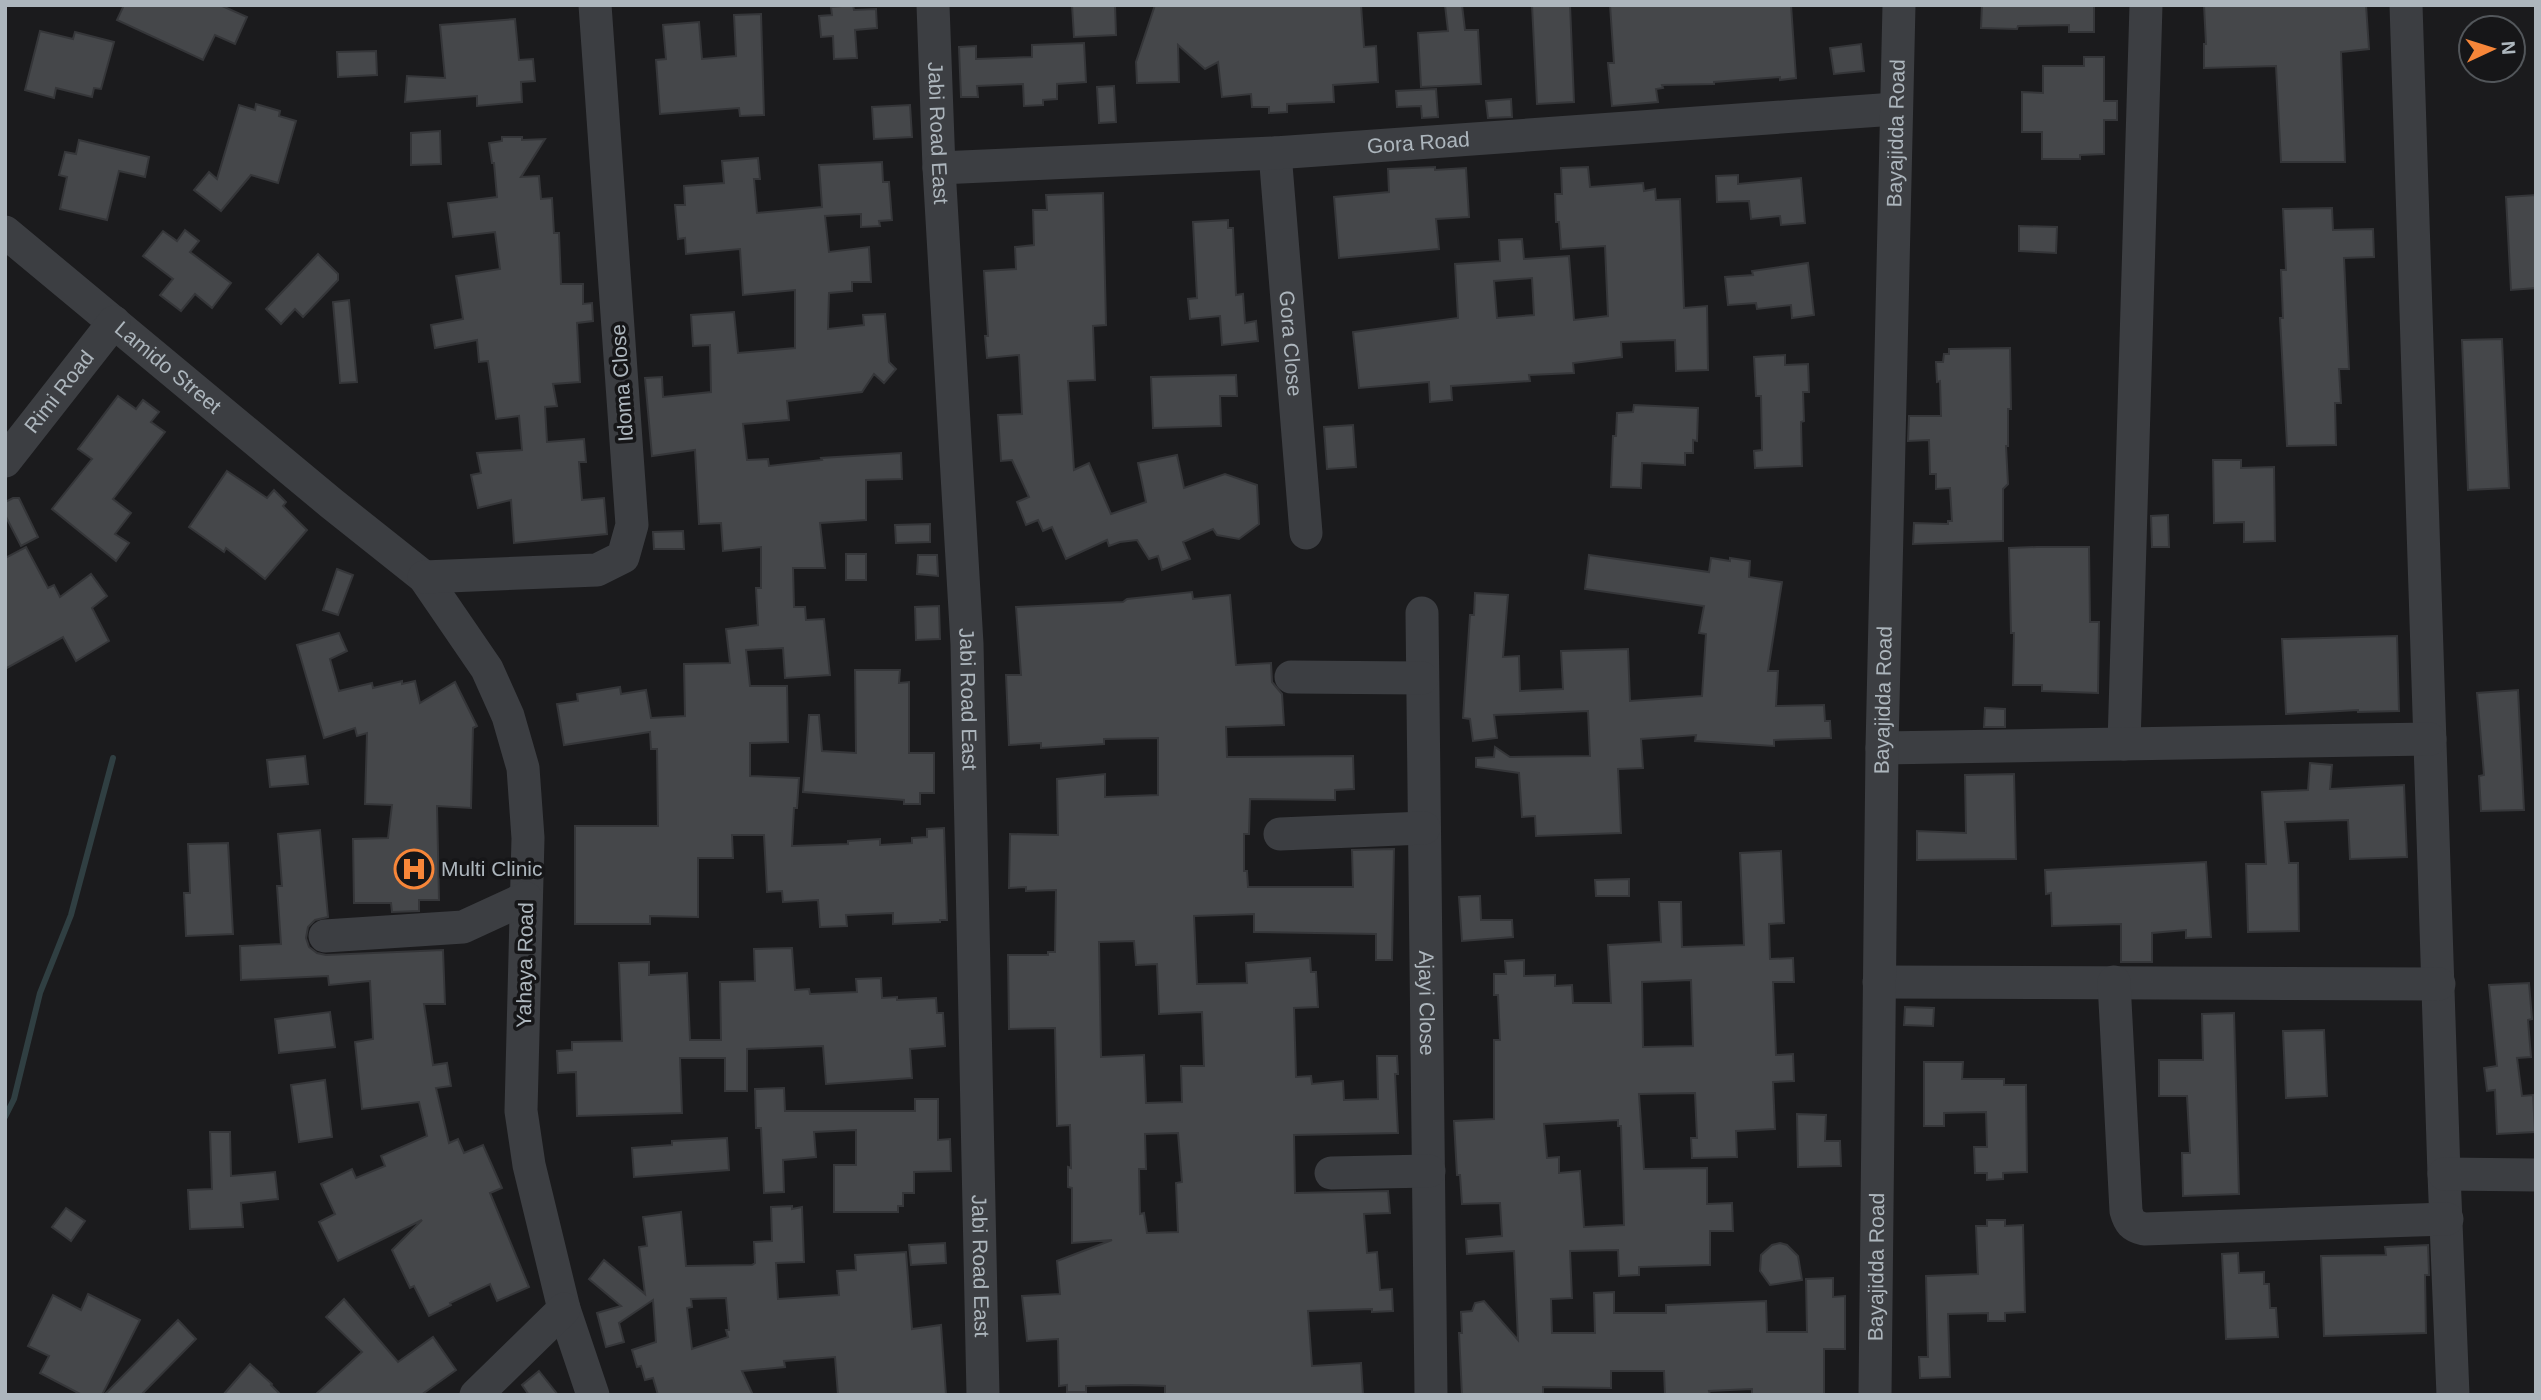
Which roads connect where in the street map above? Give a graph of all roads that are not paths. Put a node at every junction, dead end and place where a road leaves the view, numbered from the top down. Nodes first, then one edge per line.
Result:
1 (595, 5) edge
2 (933, 5) edge
3 (1899, 5) edge
4 (2146, 5) edge
5 (2406, 5) edge
6 (1895, 109) junction
7 (1275, 153) junction
8 (939, 168) junction
9 (5, 232) edge
10 (114, 323) junction
11 (5, 461) edge
12 (1306, 533) dead end
13 (372, 535) joint
14 (424, 578) junction
15 (1422, 613) dead end
16 (1291, 677) dead end
17 (1422, 678) junction
18 (2430, 739) junction
19 (2124, 744) junction
20 (1882, 748) junction
21 (1424, 828) junction
22 (1280, 834) dead end
23 (526, 898) junction
24 (325, 936) dead end
25 (1879, 982) junction
26 (2115, 982) junction
27 (2439, 984) junction
28 (1429, 1171) junction
29 (1331, 1173) dead end
30 (2444, 1174) junction
31 (2536, 1175) edge
32 (2447, 1219) junction
33 (564, 1309) junction
34 (476, 1395) edge
35 (593, 1395) edge
36 (983, 1395) edge
37 (1431, 1395) edge
38 (1875, 1395) edge
39 (2454, 1395) edge

1 - 14 street, Idoma Close
2 - 8 street, Jabi Road East
3 - 6 street, Bayajidda Road
4 - 19 street
5 - 18 street
6 - 7 street, Gora Road
6 - 20 street, Bayajidda Road
7 - 8 street, Gora Road
7 - 12 street, Gora Close
8 - 36 street, Jabi Road East
9 - 10 street, Lamido Street
10 - 11 street, Rimi Road
10 - 13 street, Lamido Street
13 - 14 street, Yahaya Road
14 - 23 street, Yahaya Road
15 - 17 street, Ajayi Close
16 - 17 street
17 - 21 street, Ajayi Close
18 - 19 street
18 - 27 street
19 - 20 street
20 - 25 street, Bayajidda Road
21 - 22 street
21 - 28 street, Ajayi Close
23 - 24 street
23 - 33 street, Yahaya Road
25 - 26 street
25 - 38 street, Bayajidda Road
26 - 27 street
26 - 32 street
27 - 30 street
28 - 29 street
28 - 37 street, Ajayi Close
30 - 31 street
30 - 32 street
32 - 39 street
33 - 34 street
33 - 35 street, Yahaya Road

